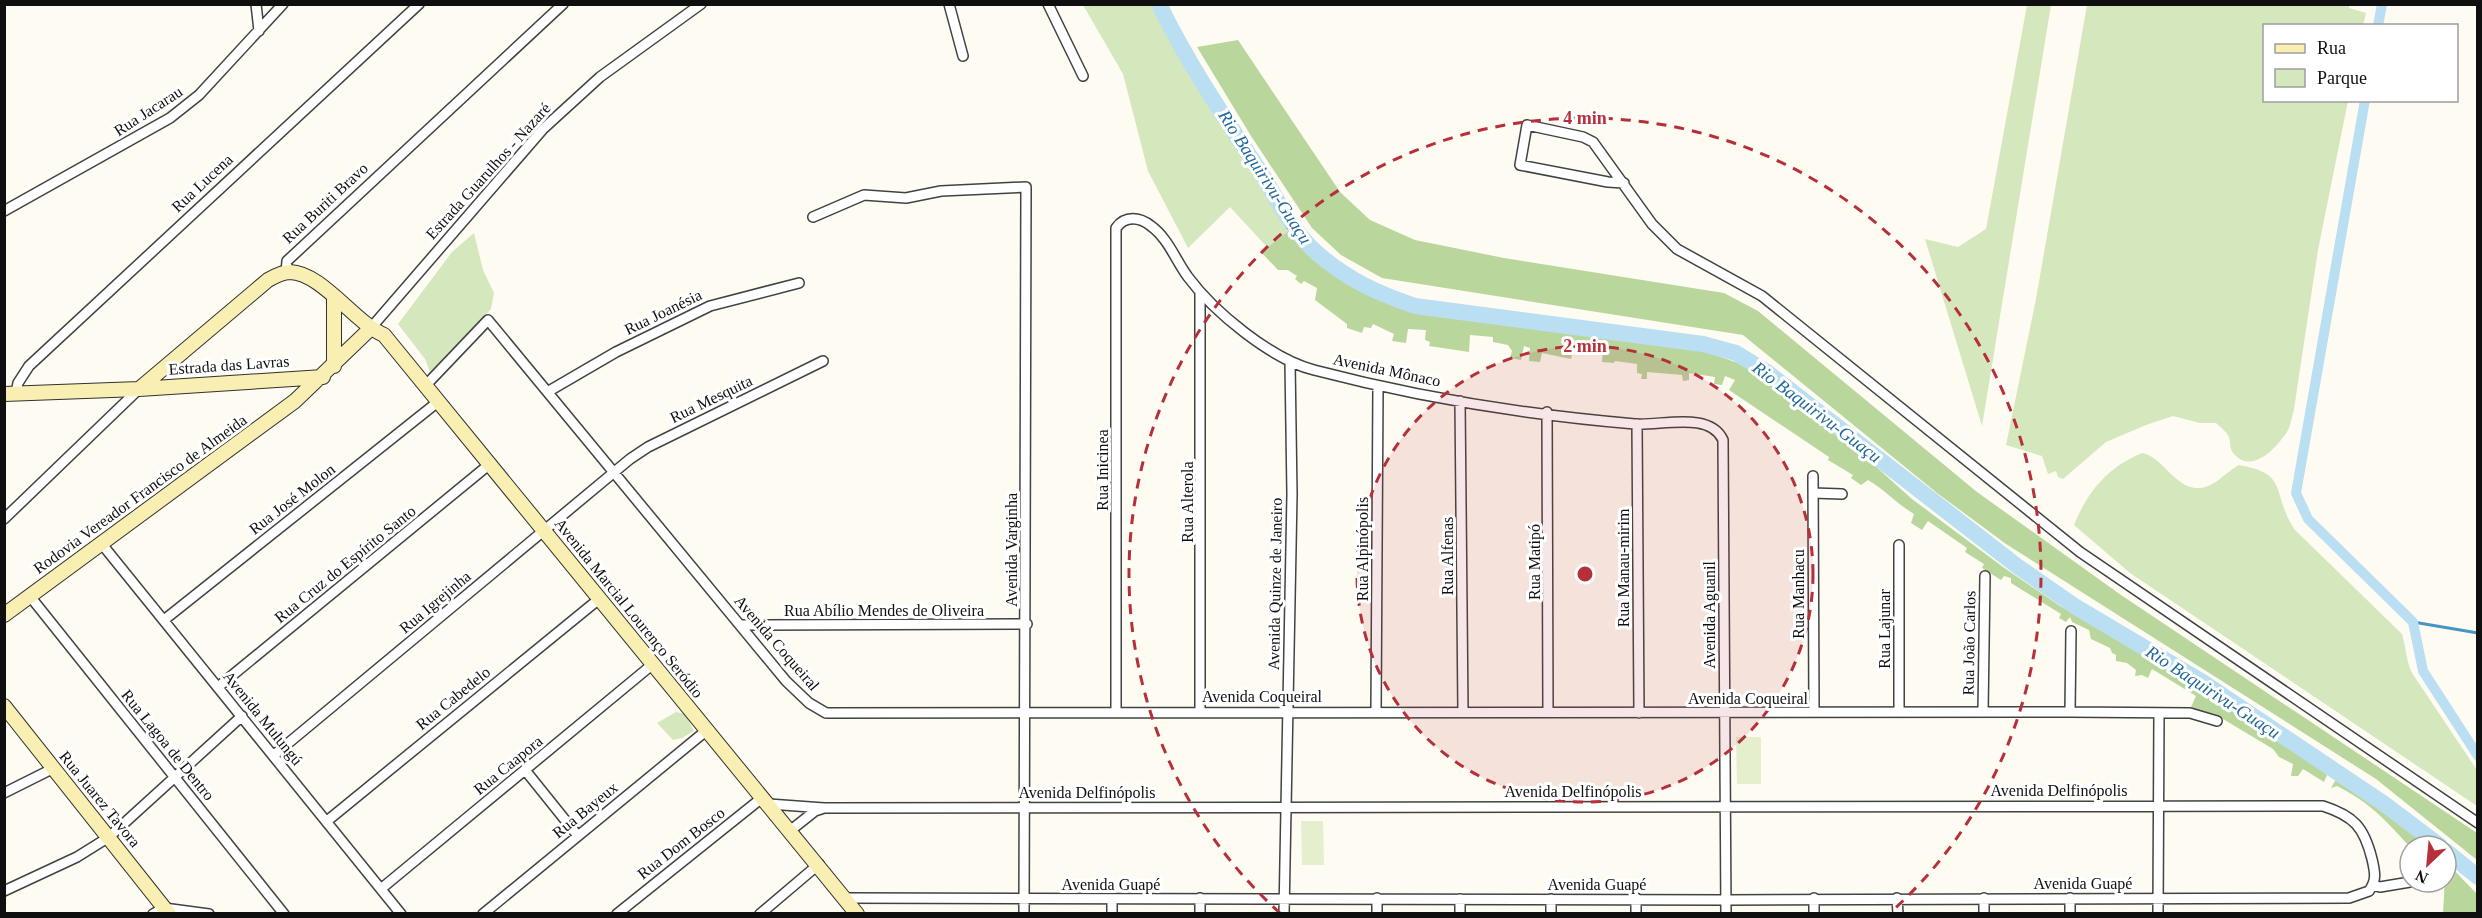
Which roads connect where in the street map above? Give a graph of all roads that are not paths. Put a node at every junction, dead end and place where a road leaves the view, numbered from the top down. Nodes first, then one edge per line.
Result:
1 (256, 4) edge
2 (283, 4) edge
3 (419, 4) edge
4 (563, 4) edge
5 (701, 4) edge
6 (949, 4) edge
7 (1048, 4) edge
8 (259, 31) junction
9 (963, 56) dead end
10 (1083, 76) dead end
11 (1624, 183) junction
12 (4, 212) edge
13 (813, 217) dead end
14 (1116, 228) joint
15 (286, 273) junction
16 (799, 283) dead end
17 (1200, 294) junction
18 (334, 298) junction
19 (370, 329) junction
20 (179, 355) junction
21 (823, 361) dead end
22 (1290, 362) junction
23 (334, 366) junction
24 (323, 377) junction
25 (281, 379) junction
26 (183, 384) junction
27 (427, 384) junction
28 (1378, 386) junction
29 (139, 389) junction
30 (549, 391) junction
31 (10, 394) edge
32 (295, 401) junction
33 (439, 401) junction
34 (1460, 401) junction
35 (1547, 412) junction
36 (1637, 424) junction
37 (1714, 428) joint
38 (491, 463) junction
39 (615, 471) junction
40 (1813, 476) dead end
41 (1813, 493) junction
42 (1842, 494) dead end
43 (4, 519) edge
44 (544, 530) junction
45 (100, 543) junction
46 (1899, 545) dead end
47 (1985, 576) dead end
48 (29, 595) junction
49 (600, 599) junction
50 (4, 615) edge
51 (164, 620) junction
52 (1027, 624) junction
53 (741, 625) junction
54 (2071, 631) dead end
55 (653, 664) junction
56 (218, 687) junction
57 (4, 706) edge
58 (1116, 711) junction
59 (1200, 711) junction
60 (1288, 711) junction
61 (1026, 712) junction
62 (1376, 712) junction
63 (1463, 712) junction
64 (1548, 712) junction
65 (1814, 712) junction
66 (1899, 712) junction
67 (1983, 712) junction
68 (2070, 712) junction
69 (1639, 713) junction
70 (1724, 713) junction
71 (2159, 713) junction
72 (242, 716) junction
73 (2217, 721) dead end
74 (707, 730) junction
75 (273, 755) junction
76 (54, 768) junction
77 (525, 770) junction
78 (174, 776) junction
79 (4, 793) edge
80 (766, 800) junction
81 (2158, 804) junction
82 (1726, 806) junction
83 (1025, 807) junction
84 (1286, 807) junction
85 (824, 808) junction
86 (327, 821) junction
87 (2478, 823) edge
88 (791, 830) junction
89 (578, 836) junction
90 (109, 837) junction
91 (819, 864) junction
92 (2398, 884) edge
93 (2373, 885) junction
94 (382, 888) junction
95 (4, 891) edge
96 (2158, 897) junction
97 (845, 898) junction
98 (1024, 898) junction
99 (1200, 898) junction
100 (1283, 898) junction
101 (1377, 898) junction
102 (1551, 898) junction
103 (1636, 898) junction
104 (1814, 898) junction
105 (1898, 898) junction
106 (1984, 898) junction
107 (2070, 898) junction
108 (1112, 899) junction
109 (1460, 899) junction
110 (1726, 900) junction
111 (162, 912) edge
112 (209, 914) edge
113 (284, 914) edge
114 (401, 914) edge
115 (483, 914) edge
116 (617, 914) edge
117 (759, 914) edge
118 (857, 914) edge
119 (1024, 914) edge
120 (1112, 914) edge
121 (1200, 914) edge
122 (1284, 914) edge
123 (1377, 914) edge
124 (1461, 914) edge
125 (1551, 914) edge
126 (1636, 914) edge
127 (1726, 914) edge
128 (1814, 914) edge
129 (1898, 914) edge
130 (1984, 914) edge
131 (2070, 914) edge
132 (2158, 914) edge

1 - 8 street
2 - 8 street, Rua Jacarau
3 - 31 street, Rua Lucena
4 - 15 street, Rua Buriti Bravo
5 - 19 street, Estrada Guarulhos - Nazaré
6 - 9 street
7 - 10 street
8 - 12 street, Rua Jacarau
11 - 11 street
11 - 87 street
13 - 52 street, Avenida Varginha
14 - 17 street, Avenida Mônaco
14 - 58 street, Rua Inicinea
15 - 18 main road, Avenida Marcial Lourenço Seródio
15 - 20 main road
16 - 30 street, Rua Joanésia
17 - 22 street, Avenida Mônaco
17 - 59 street, Rua Alterola
18 - 19 main road, Avenida Marcial Lourenço Seródio
18 - 23 main road
19 - 23 main road
19 - 27 main road, Avenida Marcial Lourenço Seródio
20 - 26 main road
20 - 29 main road
21 - 39 street, Rua Mesquita
22 - 28 street, Avenida Mônaco
22 - 60 street, Avenida Quinze de Janeiro
23 - 24 main road
24 - 25 main road, Estrada das Lavras
24 - 32 main road, Rodovia Vereador Francisco de Almeida
25 - 26 main road, Estrada das Lavras
25 - 32 main road
26 - 29 main road, Estrada das Lavras
27 - 30 street, Avenida Coqueiral
27 - 33 main road, Avenida Marcial Lourenço Seródio
28 - 34 street, Avenida Mônaco
28 - 62 street, Rua Alpinópolis
29 - 31 main road, Estrada das Lavras
29 - 43 street
30 - 39 street, Avenida Coqueiral
32 - 45 main road, Rodovia Vereador Francisco de Almeida
33 - 38 main road, Avenida Marcial Lourenço Seródio
33 - 51 street, Rua José Molon
34 - 35 street, Avenida Mônaco
34 - 63 street, Rua Alfenas
35 - 36 street, Avenida Mônaco
35 - 64 street, Rua Matipó
36 - 37 street, Avenida Mônaco
36 - 69 street, Rua Manau-mirim
37 - 70 street, Avenida Aguanil
38 - 44 main road, Avenida Marcial Lourenço Seródio
38 - 56 street, Rua Cruz do Espírito Santo
39 - 44 street, Rua Igrejinha
39 - 53 street, Avenida Coqueiral
40 - 41 street, Rua Manhacu
41 - 42 street
41 - 65 street, Rua Manhacu
44 - 49 main road, Avenida Marcial Lourenço Seródio
44 - 75 street, Rua Igrejinha
45 - 48 main road, Rodovia Vereador Francisco de Almeida
45 - 51 street, Avenida Mulungú
46 - 66 street, Rua Lajunar
47 - 67 street, Rua João Carlos
48 - 50 main road, Rodovia Vereador Francisco de Almeida
48 - 78 street, Rua Lagoa de Dentro
49 - 55 main road, Avenida Marcial Lourenço Seródio
49 - 86 street, Rua Cabedelo
51 - 56 street, Avenida Mulungú
52 - 53 street, Rua Abílio Mendes de Oliveira
52 - 61 street, Avenida Varginha
53 - 61 street, Avenida Coqueiral
54 - 68 street
55 - 74 main road, Avenida Marcial Lourenço Seródio
55 - 77 street, Rua Caapora
56 - 72 street, Avenida Mulungú
57 - 76 main road, Rua Juarez Tavora
58 - 59 street, Avenida Coqueiral
58 - 61 street, Avenida Coqueiral
59 - 60 street, Avenida Coqueiral
60 - 62 street, Avenida Coqueiral
60 - 84 street, Avenida Quinze de Janeiro
61 - 83 street, Avenida Varginha
62 - 63 street, Avenida Coqueiral
63 - 64 street, Avenida Coqueiral
64 - 69 street, Avenida Coqueiral
65 - 66 street, Avenida Coqueiral
65 - 70 street, Avenida Coqueiral
66 - 67 street, Avenida Coqueiral
67 - 68 street, Avenida Coqueiral
68 - 71 street, Avenida Coqueiral
69 - 70 street, Avenida Coqueiral
70 - 82 street, Avenida Aguanil
71 - 73 street, Avenida Coqueiral
71 - 81 street
72 - 75 street, Avenida Mulungú
72 - 78 street
74 - 80 main road, Avenida Marcial Lourenço Seródio
74 - 89 street, Rua Bayeux
75 - 86 street, Avenida Mulungú
76 - 79 street
76 - 90 main road, Rua Juarez Tavora
77 - 89 street
77 - 94 street, Rua Caapora
78 - 90 street
78 - 113 street, Rua Lagoa de Dentro
80 - 85 street, Avenida Delfinópolis
80 - 88 main road, Avenida Marcial Lourenço Seródio
80 - 116 street, Rua Dom Bosco
81 - 82 street, Avenida Delfinópolis
81 - 93 street, Avenida Delfinópolis
81 - 96 street
82 - 84 street, Avenida Delfinópolis
82 - 110 street, Avenida Aguanil
83 - 84 street, Avenida Delfinópolis
83 - 85 street, Avenida Delfinópolis
83 - 98 street, Avenida Varginha
84 - 100 street, Avenida Quinze de Janeiro
85 - 88 street
86 - 94 street, Avenida Mulungú
88 - 91 main road, Avenida Marcial Lourenço Seródio
89 - 115 street, Rua Bayeux
90 - 95 street
90 - 111 main road, Rua Juarez Tavora
91 - 97 main road, Avenida Marcial Lourenço Seródio
91 - 117 street
92 - 93 street
93 - 96 street, Avenida Guapé
94 - 114 street, Avenida Mulungú
96 - 107 street, Avenida Guapé
96 - 132 street
97 - 98 street, Avenida Guapé
97 - 118 main road, Avenida Marcial Lourenço Seródio
98 - 108 street, Avenida Guapé
98 - 119 street, Avenida Varginha
99 - 100 street, Avenida Guapé
99 - 108 street, Avenida Guapé
99 - 121 street
100 - 101 street, Avenida Guapé
100 - 122 street, Avenida Quinze de Janeiro
101 - 109 street, Avenida Guapé
101 - 123 street
102 - 103 street, Avenida Guapé
102 - 109 street, Avenida Guapé
102 - 125 street
103 - 110 street, Avenida Guapé
103 - 126 street
104 - 105 street, Avenida Guapé
104 - 110 street, Avenida Guapé
104 - 128 street
105 - 106 street, Avenida Guapé
105 - 129 street
106 - 107 street, Avenida Guapé
106 - 130 street
107 - 131 street
108 - 120 street
109 - 124 street
110 - 127 street, Avenida Aguanil
111 - 112 street

